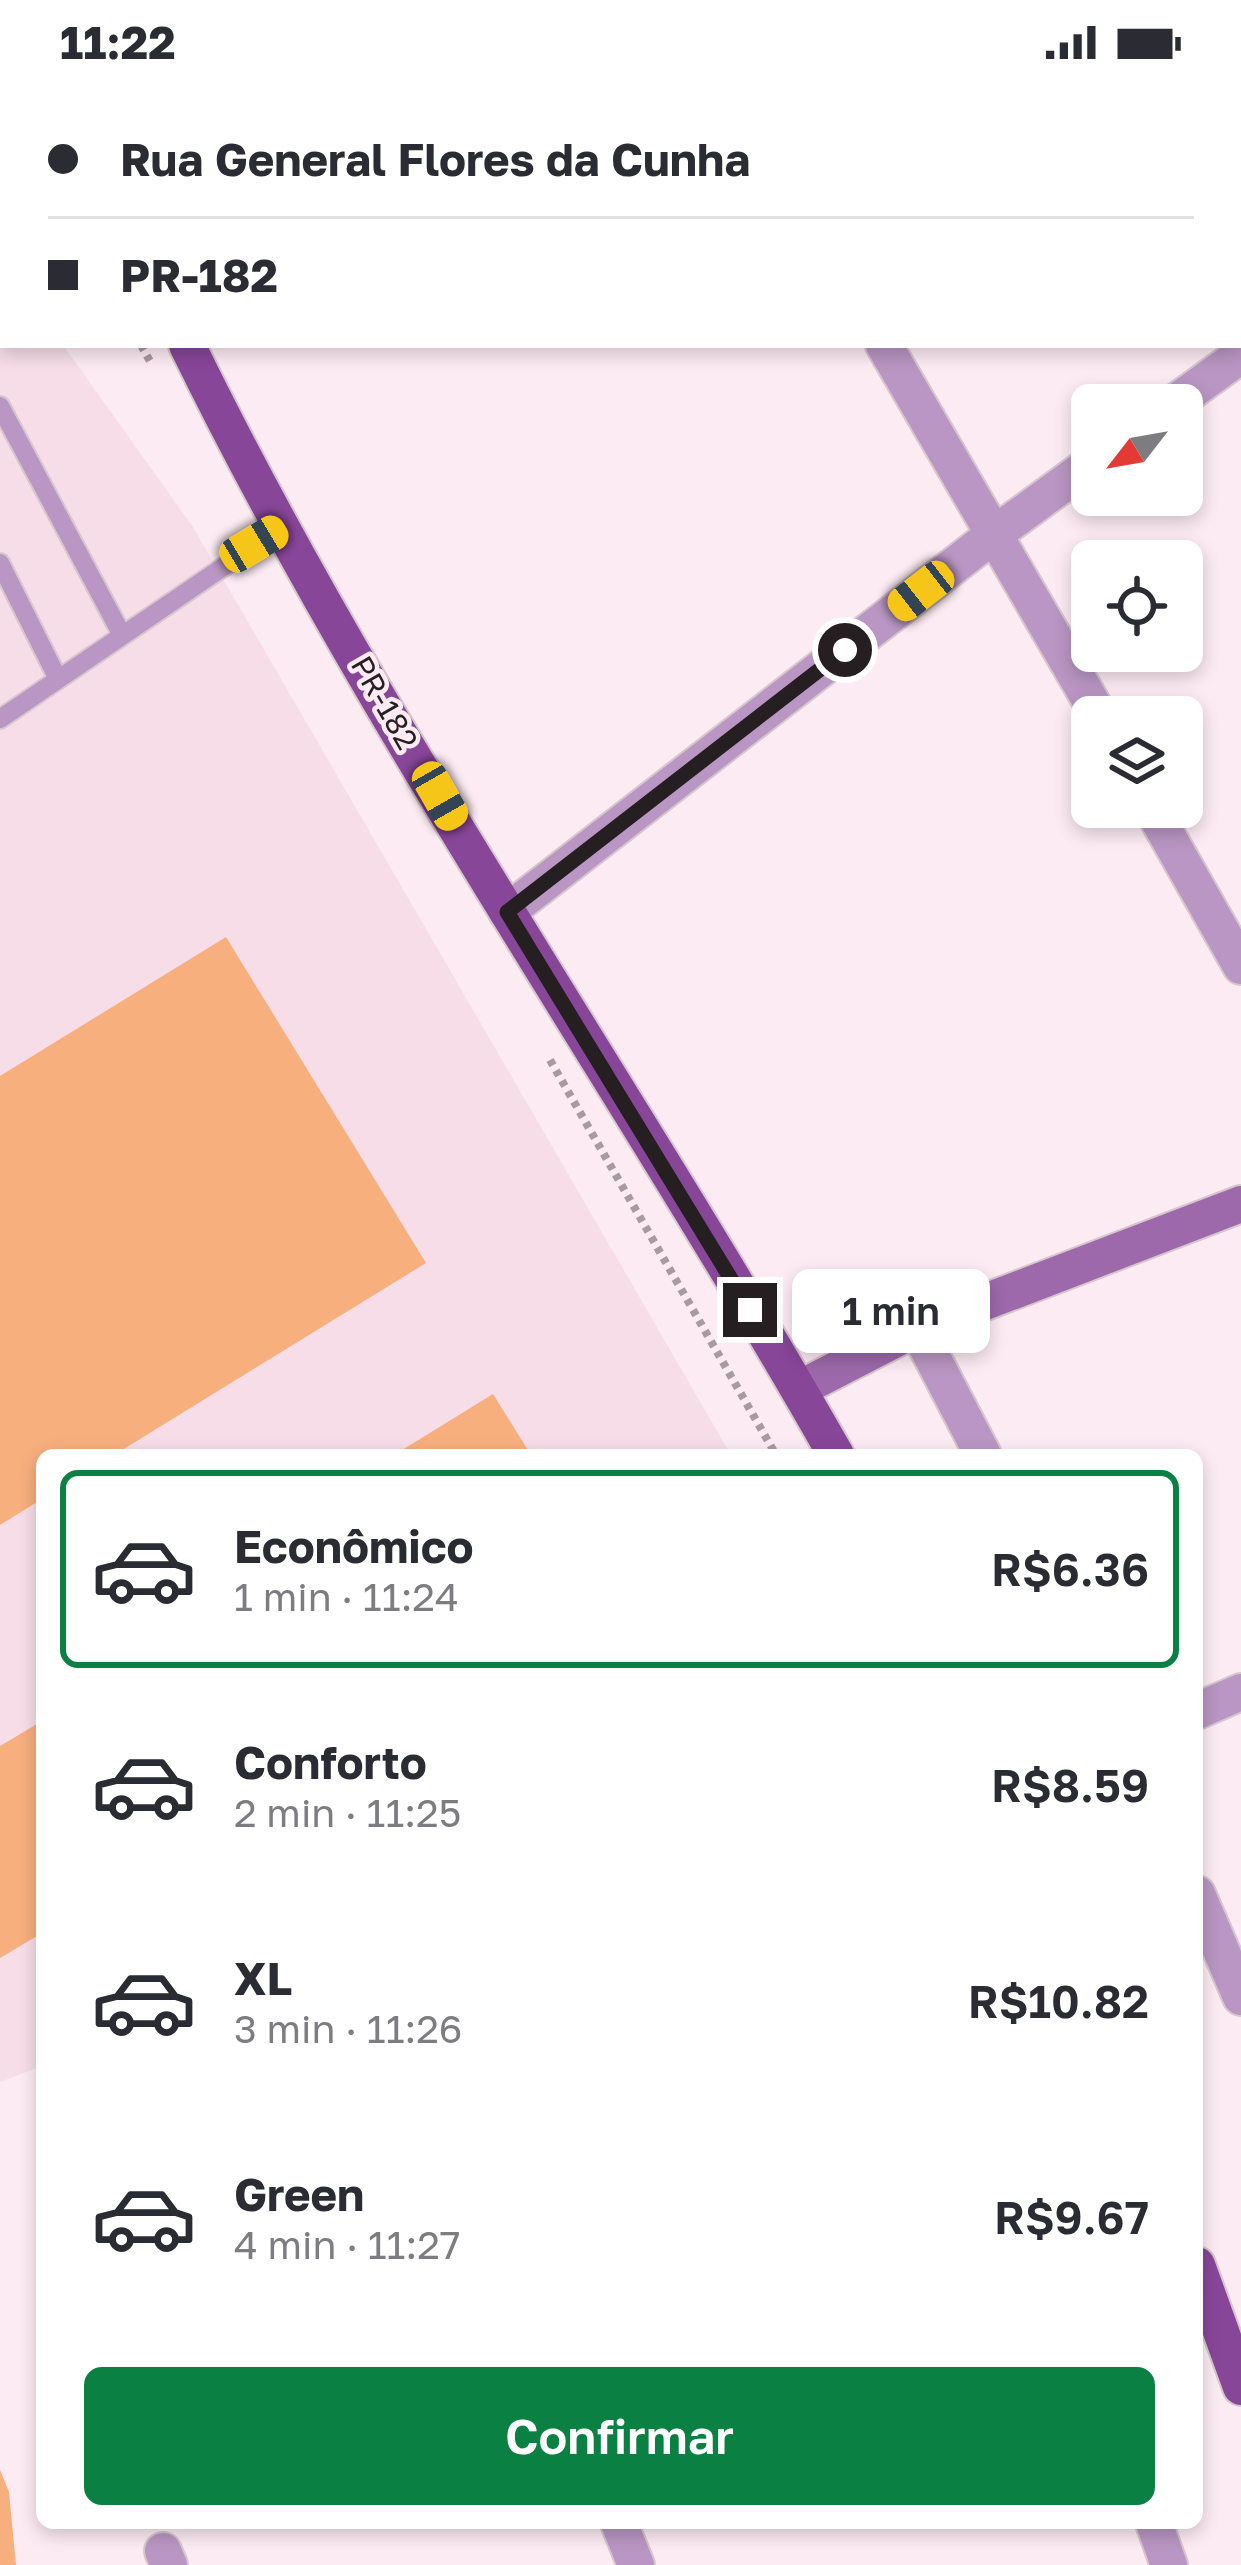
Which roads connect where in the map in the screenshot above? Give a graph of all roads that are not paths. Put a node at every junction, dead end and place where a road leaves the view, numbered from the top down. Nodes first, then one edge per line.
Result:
1 (163, 348) edge
2 (188, 348) edge
3 (886, 348) edge
4 (1241, 355) edge
5 (1201, 384) edge
6 (0, 406) edge
7 (234, 442) junction
8 (1071, 478) edge
9 (282, 527) junction
10 (996, 533) junction
11 (0, 563) edge
12 (122, 635) junction
13 (58, 679) junction
14 (1088, 696) edge
15 (0, 719) edge
16 (1163, 828) edge
17 (507, 912) junction
18 (1241, 966) edge
19 (1241, 1204) edge
20 (917, 1328) junction
21 (799, 1389) junction
22 (833, 1449) edge
23 (980, 1449) edge
24 (1241, 1692) edge
25 (1203, 1708) edge
26 (1203, 1908) edge
27 (1241, 1997) edge
28 (1203, 2282) edge
29 (1241, 2387) edge
30 (621, 2529) edge
31 (1156, 2529) edge
32 (636, 2565) edge
33 (1168, 2565) edge

1 - 7 main road, PR-182
2 - 7 main road, PR-182
3 - 10 street
4 - 5 street
6 - 12 lane
7 - 9 main road, PR-182 / PR-182
8 - 10 street
9 - 12 lane
9 - 17 main road, PR-182 / PR-182
10 - 14 street
10 - 17 street
11 - 13 lane
12 - 13 lane
13 - 15 lane
16 - 18 street
17 - 21 main road, PR-182 / PR-182
19 - 20 street
20 - 21 street
20 - 23 street
21 - 22 main road, PR-182 / PR-182
24 - 25 street
26 - 27 street
28 - 29 main road
30 - 32 street
31 - 33 street

